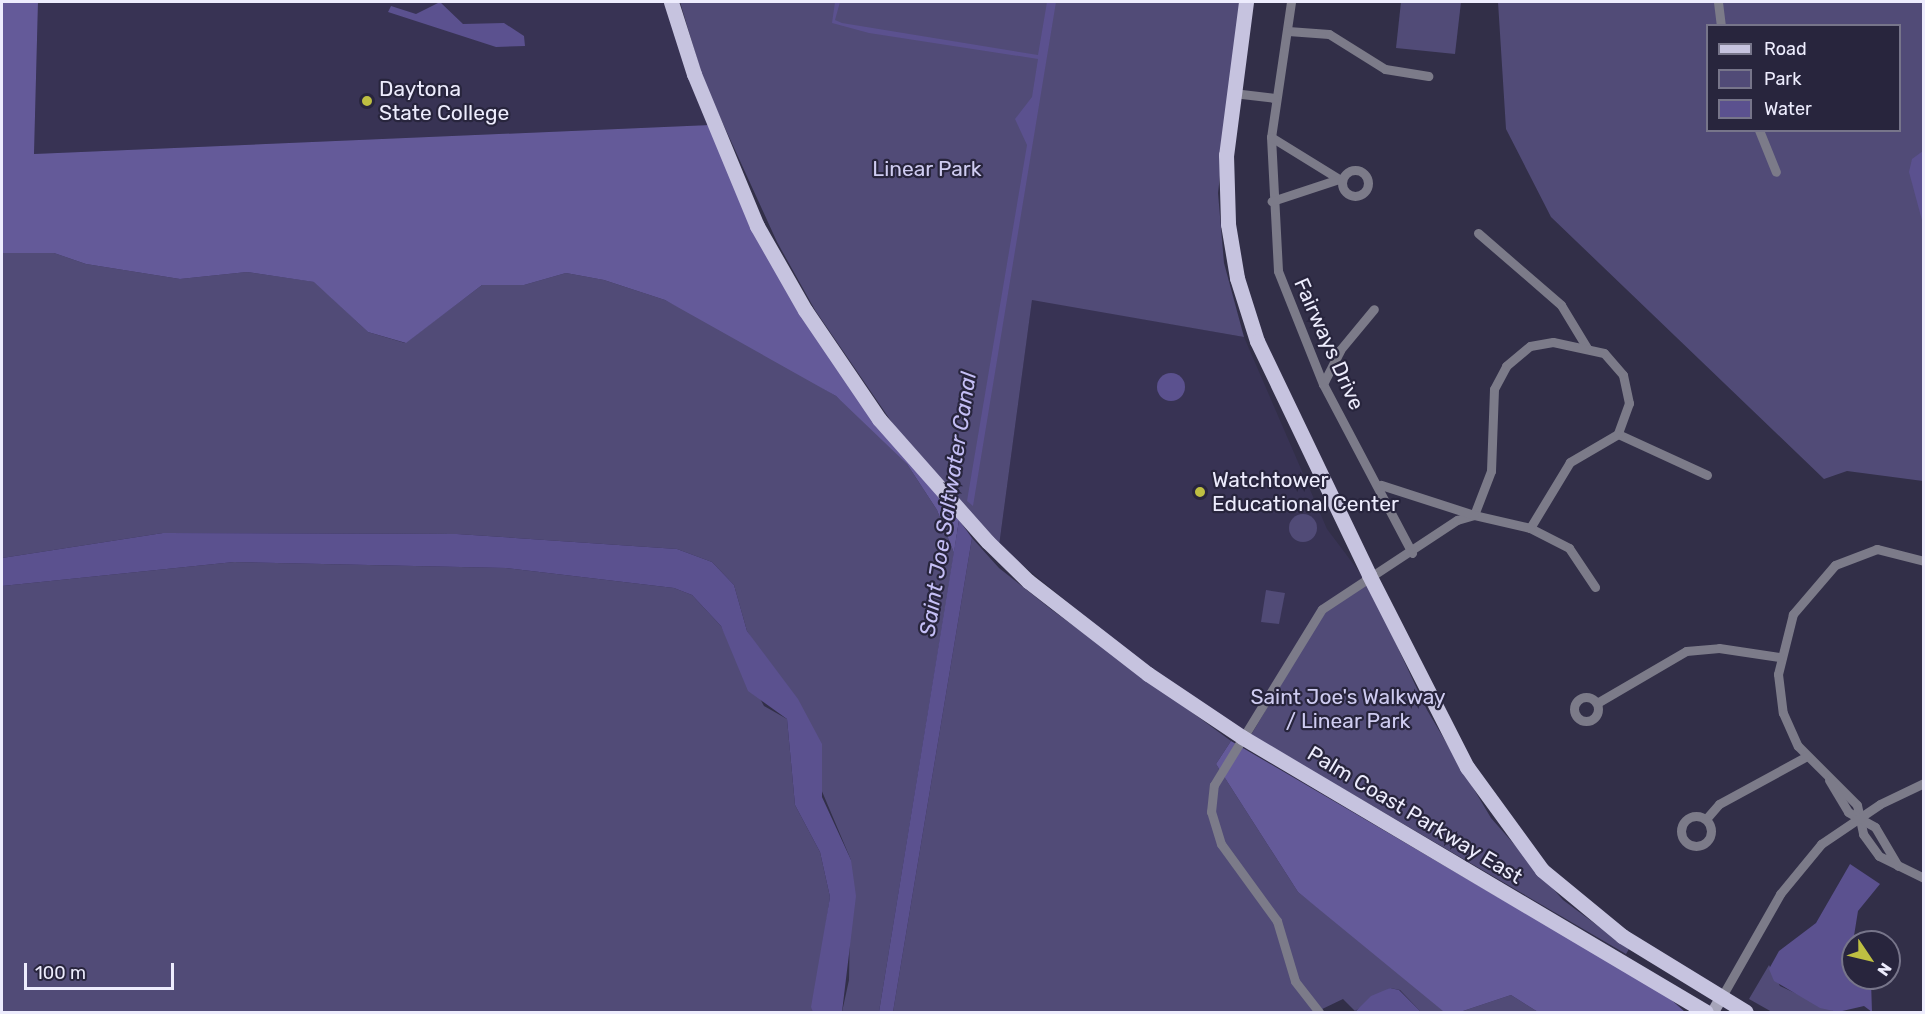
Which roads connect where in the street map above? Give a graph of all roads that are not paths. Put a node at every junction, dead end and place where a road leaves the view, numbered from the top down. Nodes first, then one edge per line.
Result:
1 (672, 2) edge
2 (1246, 2) edge
3 (1291, 2) edge
4 (1718, 2) edge
5 (1721, 24) edge
6 (1288, 31) junction
7 (1428, 76) dead end
8 (1233, 93) junction
9 (1275, 98) junction
10 (1760, 132) edge
11 (1270, 137) junction
12 (1776, 172) dead end
13 (1272, 201) junction
14 (1478, 233) dead end
15 (1374, 309) dead end
16 (1587, 348) junction
17 (1323, 384) junction
18 (1618, 434) junction
19 (1707, 475) dead end
20 (1381, 485) junction
21 (1474, 515) junction
22 (1530, 528) junction
23 (1412, 553) junction
24 (1923, 561) edge
25 (1369, 575) junction
26 (1595, 587) dead end
27 (1779, 657) junction
28 (1597, 703) dead end
29 (1242, 737) junction
30 (1807, 756) junction
31 (1923, 783) edge
32 (1859, 817) junction
33 (1706, 819) dead end
34 (1923, 878) edge
35 (1721, 998) junction
36 (1319, 1012) edge
37 (1706, 1012) edge
38 (1713, 1012) edge
39 (1746, 1012) edge

1 - 29 main road, Palm Coast Parkway East
2 - 8 main road
3 - 6 street, Fairways Drive
4 - 5 street
6 - 7 street
6 - 9 street, Fairways Drive
8 - 9 street
8 - 25 main road
9 - 11 street, Fairways Drive
10 - 12 street
11 - 13 street, Fairways Drive
11 - 13 street
13 - 17 street, Fairways Drive
14 - 16 street
15 - 17 street
16 - 18 street
16 - 21 street
17 - 20 street, Fairways Drive
18 - 19 street
18 - 22 street
20 - 21 street
20 - 23 street, Fairways Drive
21 - 22 street
21 - 23 street
22 - 26 street
23 - 25 street
24 - 27 street
25 - 29 street
25 - 35 main road
27 - 28 street
27 - 30 street
29 - 36 street
29 - 37 main road, Palm Coast Parkway East
30 - 32 street
30 - 33 street
31 - 32 street
32 - 34 street
32 - 35 street
35 - 38 street
35 - 39 main road

